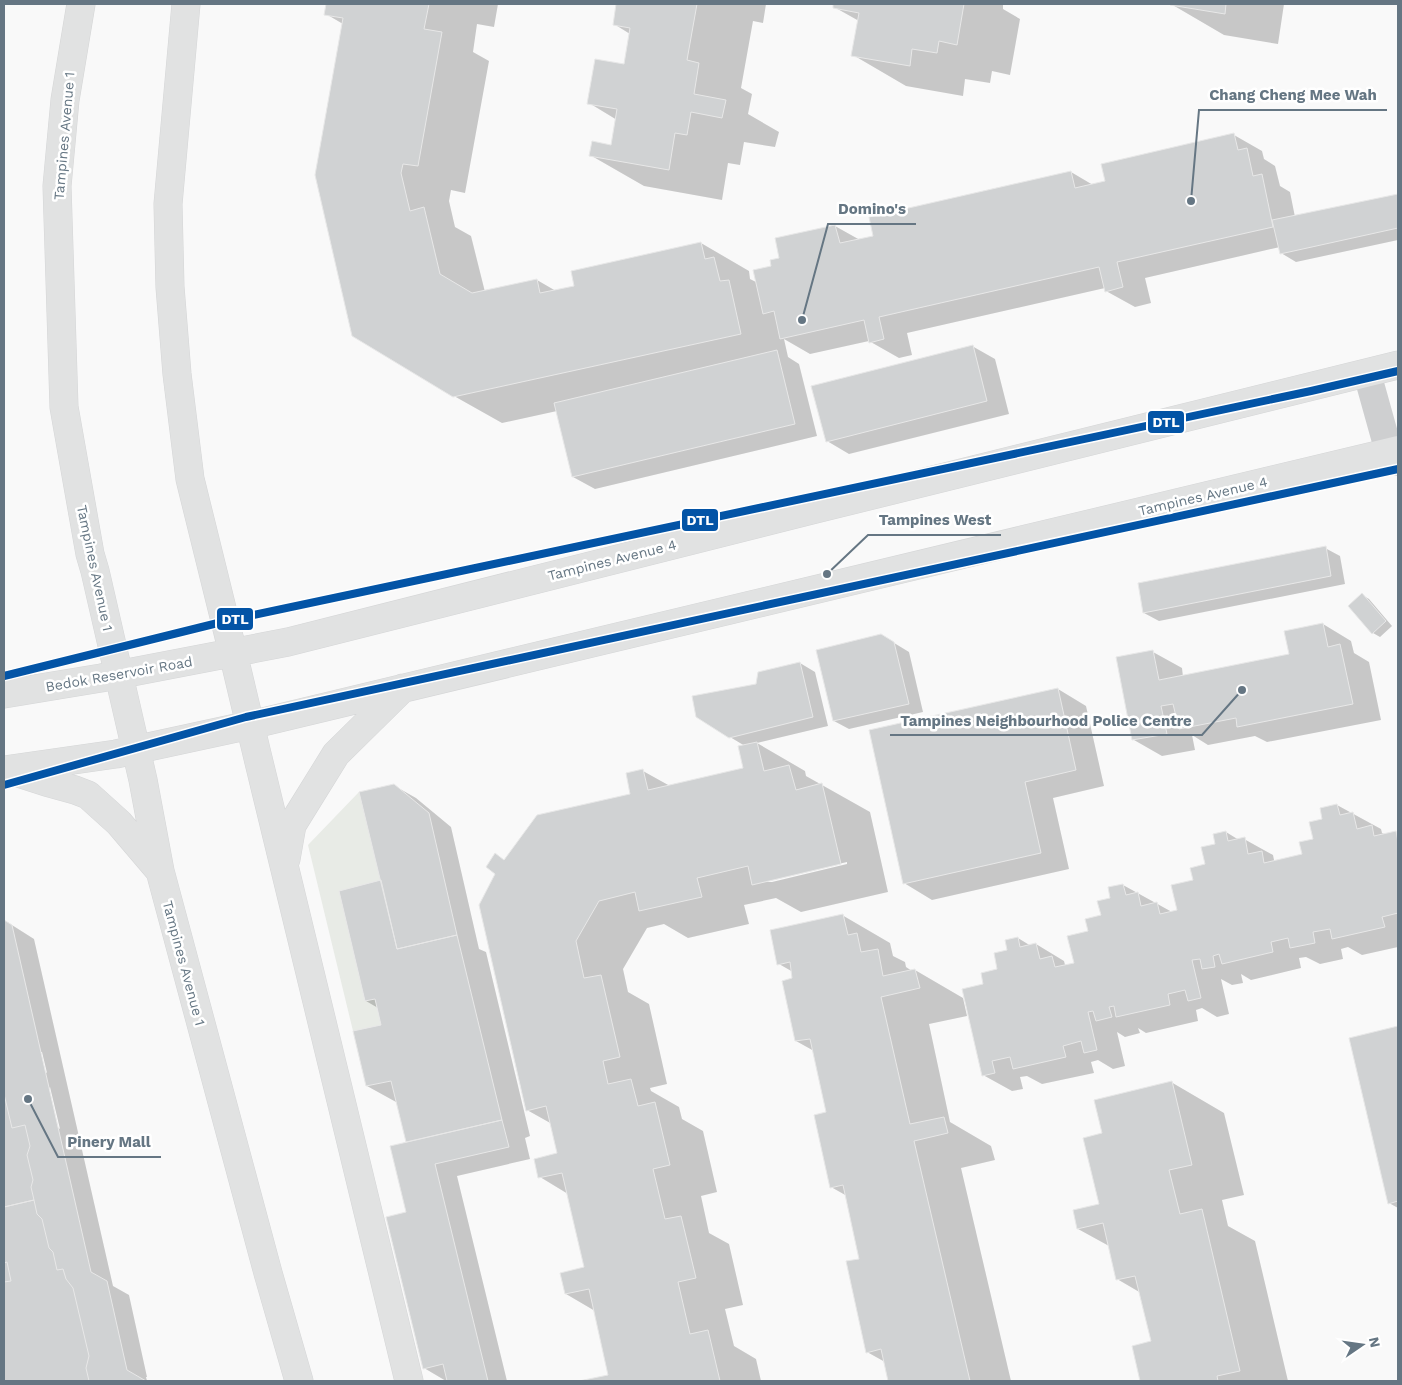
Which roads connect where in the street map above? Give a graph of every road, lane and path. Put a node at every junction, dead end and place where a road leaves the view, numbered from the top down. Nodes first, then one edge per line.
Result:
1 (81, 4) edge
2 (186, 4) edge
3 (1398, 365) edge
4 (1367, 373) junction
5 (1395, 455) edge
6 (234, 653) junction
7 (118, 674) junction
8 (403, 688) junction
9 (4, 694) edge
10 (250, 725) junction
11 (136, 750) junction
12 (6, 770) edge
13 (284, 868) junction
14 (160, 871) junction
15 (299, 1381) edge
16 (409, 1381) edge

1 - 7 main road, Tampines Avenue 1
2 - 6 main road
3 - 4 main road, Tampines Avenue 4
4 - 5 street
4 - 6 main road, Tampines Avenue 4
5 - 8 main road, Tampines Avenue 4
6 - 7 main road, Bedok Reservoir Road
6 - 10 main road
7 - 9 main road, Bedok Reservoir Road
7 - 11 main road, Tampines Avenue 1
8 - 10 main road, Tampines Avenue 4
8 - 13 main road
10 - 11 main road
10 - 13 main road
11 - 12 main road
11 - 14 main road, Tampines Avenue 1
12 - 14 main road
13 - 16 main road
14 - 15 main road, Tampines Avenue 1

